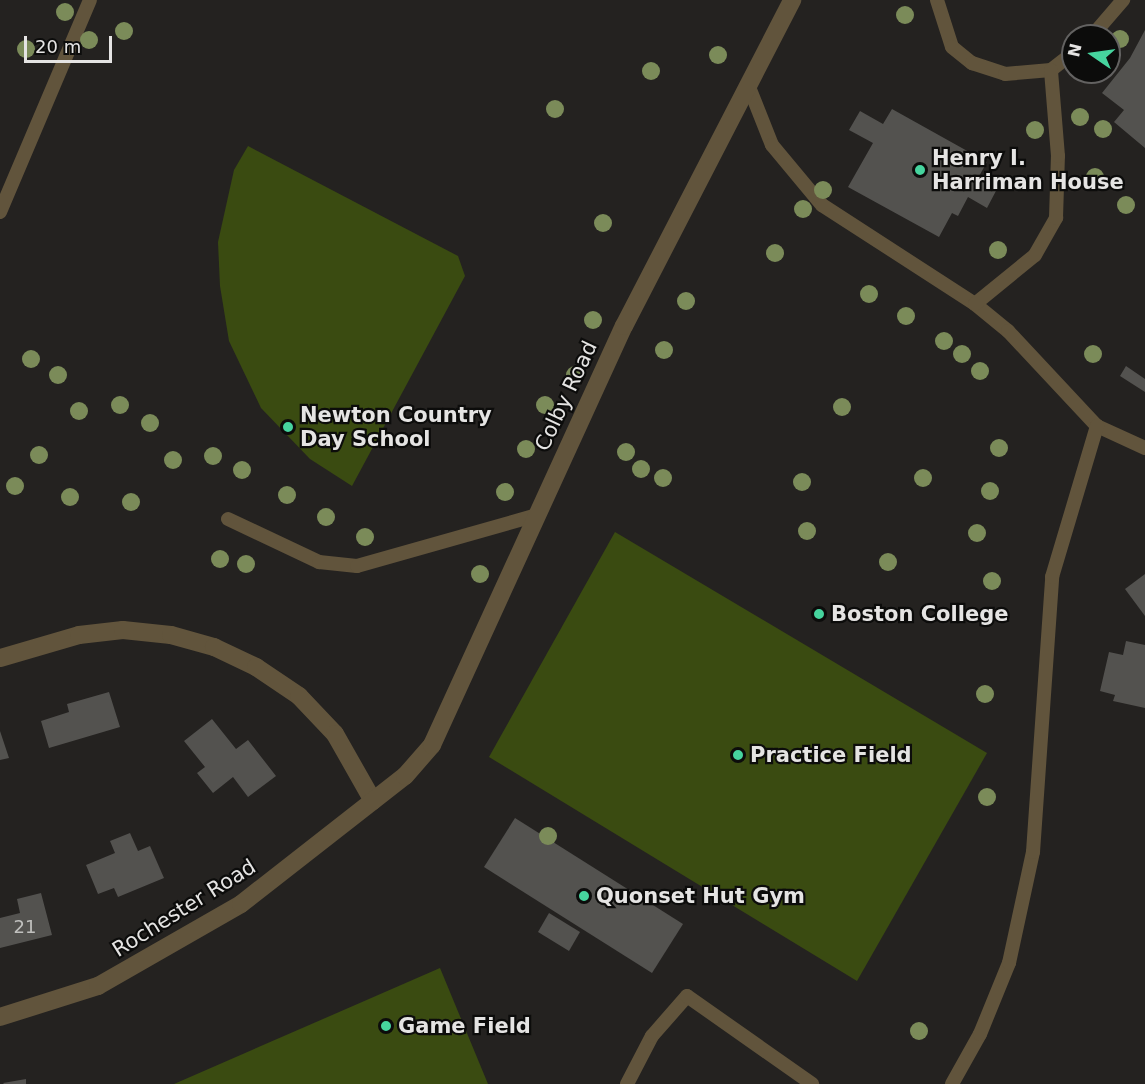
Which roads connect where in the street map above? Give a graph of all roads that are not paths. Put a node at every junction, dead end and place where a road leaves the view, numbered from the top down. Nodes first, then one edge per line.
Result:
1 (90, 0) edge
2 (792, 0) edge
3 (937, 0) edge
4 (1123, 0) edge
5 (1102, 24) edge
6 (1061, 63) edge
7 (1051, 70) junction
8 (749, 87) junction
9 (0, 212) edge
10 (975, 304) junction
11 (1097, 426) junction
12 (1145, 448) edge
13 (537, 515) junction
14 (228, 519) dead end
15 (0, 658) edge
16 (373, 801) junction
17 (0, 1017) edge
18 (627, 1084) edge
19 (812, 1084) edge
20 (952, 1084) edge

1 - 9 lane
2 - 8 street, Colby Road
3 - 7 lane
4 - 5 lane
6 - 7 lane
7 - 10 lane
8 - 10 lane
8 - 13 street, Colby Road
10 - 11 lane
11 - 12 lane
11 - 20 lane
13 - 14 lane
13 - 16 street, Colby Road
15 - 16 street
16 - 17 street, Rochester Road
18 - 19 lane

